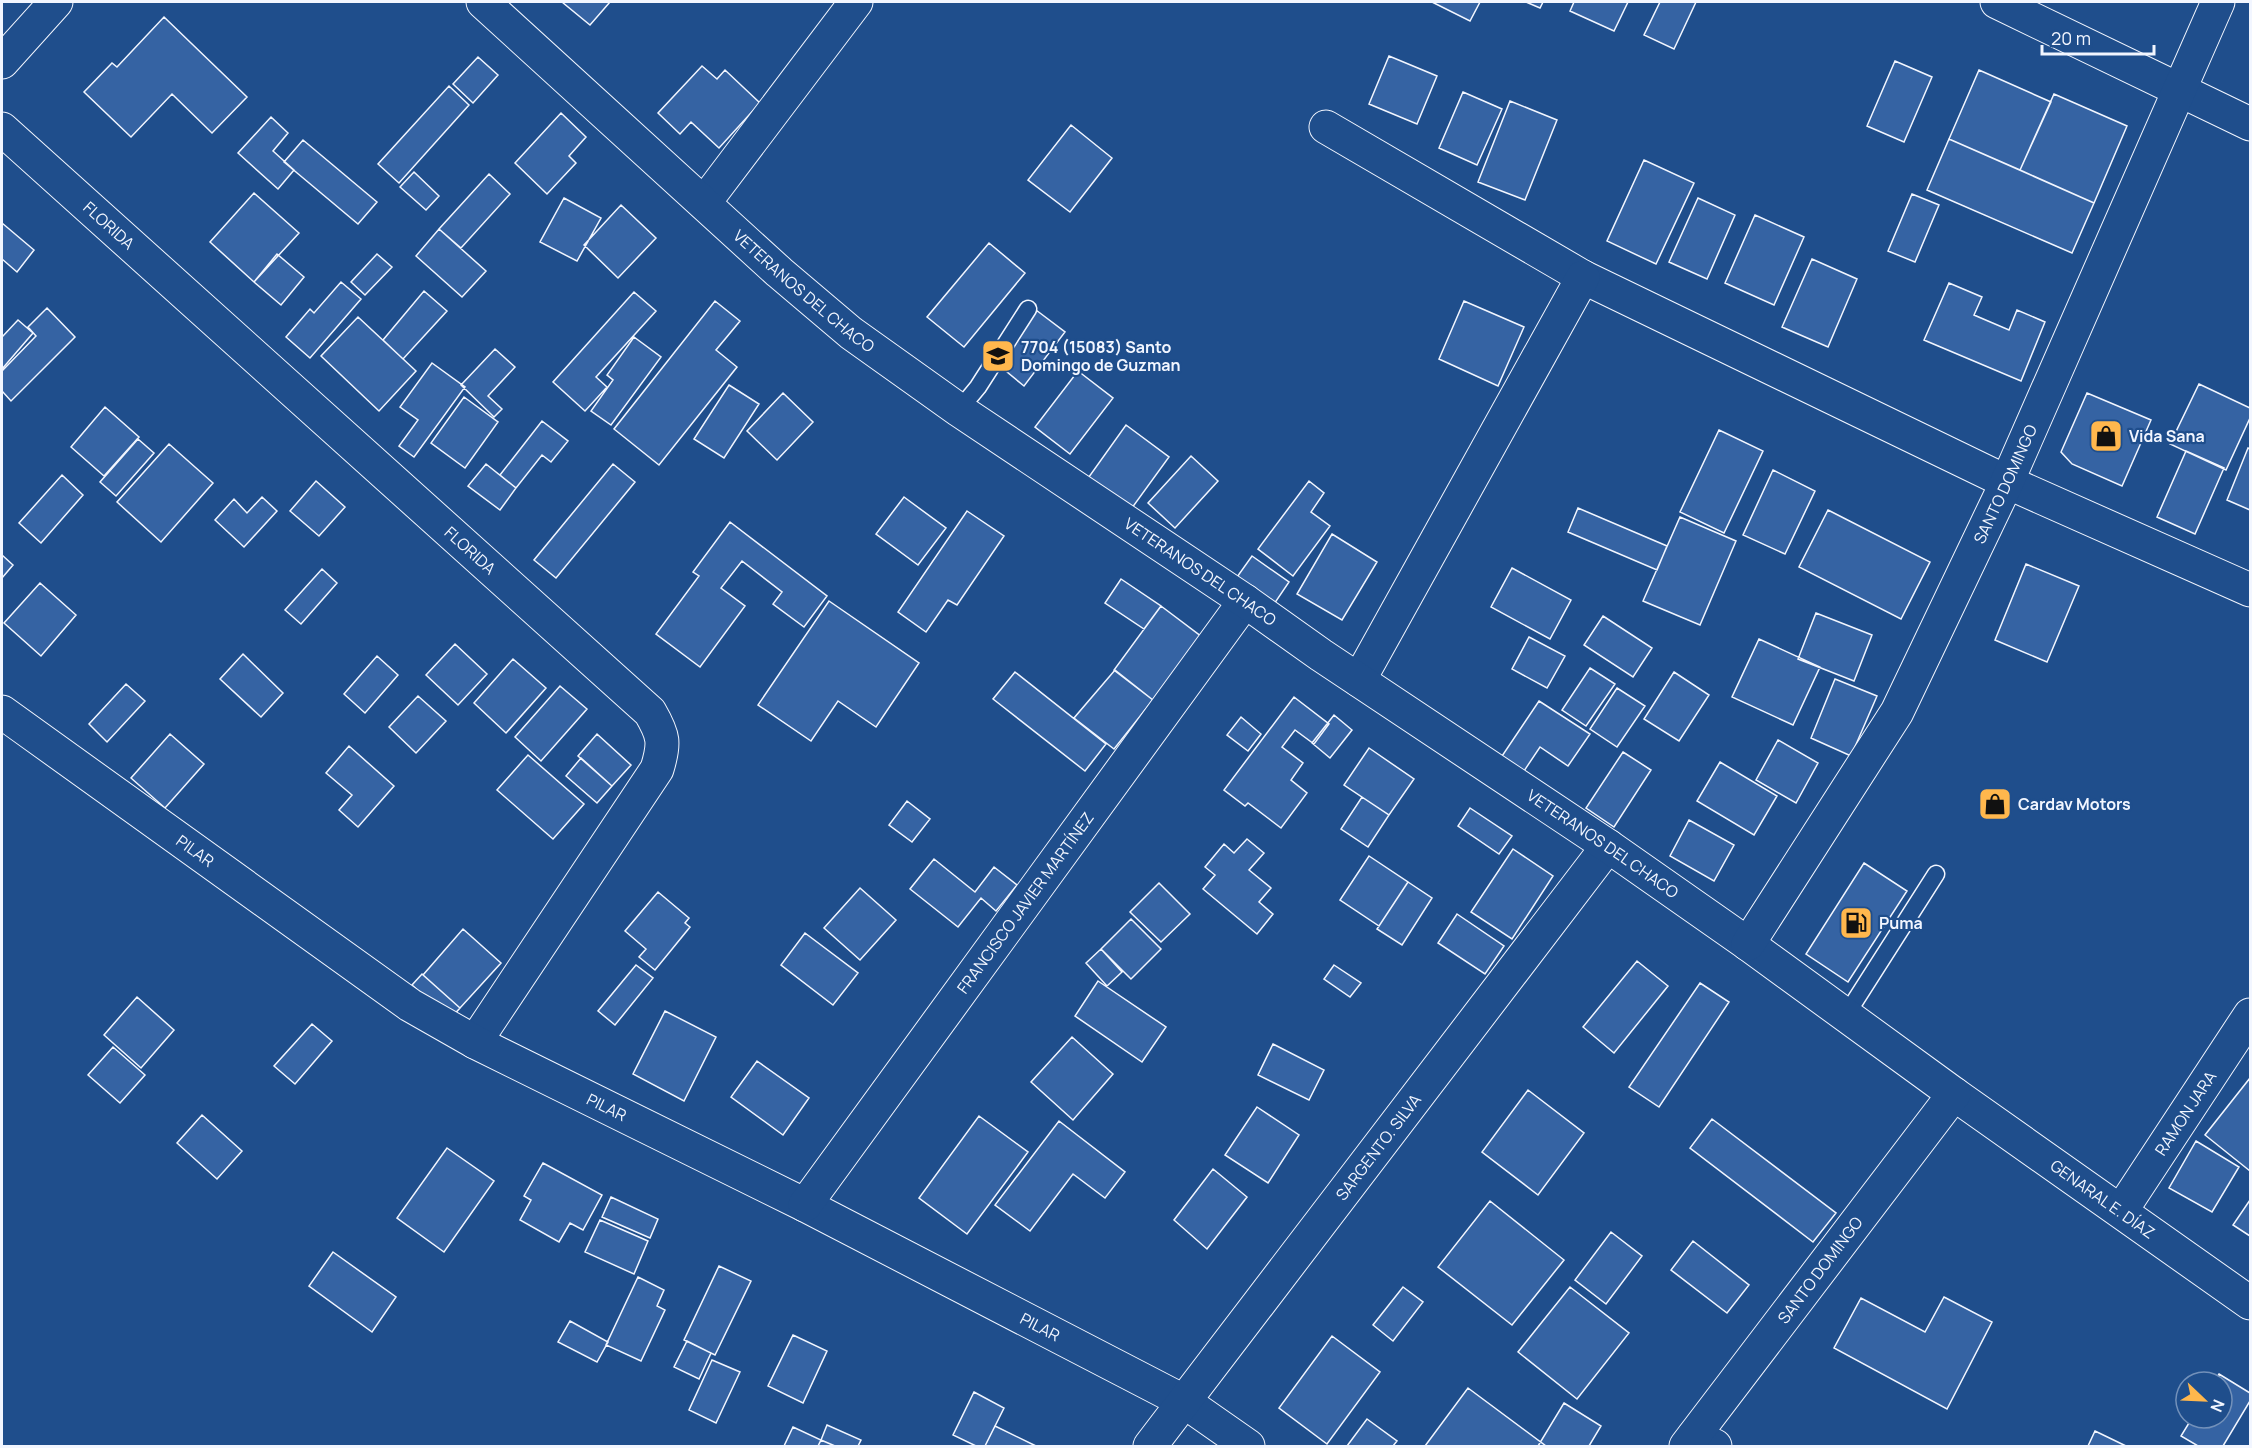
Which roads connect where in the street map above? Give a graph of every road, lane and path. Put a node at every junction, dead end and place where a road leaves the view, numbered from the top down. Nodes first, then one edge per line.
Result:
1 (56, 2) edge
2 (483, 2) edge
3 (856, 2) edge
4 (1997, 2) edge
5 (2218, 2) edge
6 (2, 62) edge
7 (2180, 89) junction
8 (2250, 124) edge
9 (1326, 127) dead end
10 (2, 129) edge
11 (704, 203) junction
12 (1583, 277) junction
13 (1028, 309) dead end
14 (959, 410) junction
15 (2007, 482) junction
16 (2250, 590) edge
17 (1245, 601) junction
18 (1359, 680) junction
19 (2, 712) edge
20 (1608, 846) junction
21 (1936, 874) dead end
22 (1748, 944) junction
23 (1846, 1015) junction
24 (2250, 1015) edge
25 (475, 1042) junction
26 (1954, 1094) junction
27 (805, 1205) junction
28 (2121, 1211) junction
29 (2250, 1303) edge
30 (1185, 1402) junction
31 (1698, 1443) edge
32 (1150, 1446) edge
33 (1248, 1446) edge

1 - 6 street
2 - 11 street, VETERANOS DEL CHACO
3 - 11 street
4 - 7 street
5 - 7 street, SANTO DOMINGO
7 - 8 street
7 - 15 street, SANTO DOMINGO
9 - 12 street
10 - 25 street, FLORIDA
11 - 14 street, VETERANOS DEL CHACO
12 - 15 street
12 - 18 street
13 - 14 lane
14 - 17 street, VETERANOS DEL CHACO
15 - 16 street
15 - 22 street, SANTO DOMINGO
17 - 18 street, VETERANOS DEL CHACO
17 - 27 street, FRANCISCO JAVIER MARTÍNEZ
18 - 20 street, VETERANOS DEL CHACO
19 - 25 street, PILAR
20 - 22 street, VETERANOS DEL CHACO
20 - 30 street, SARGENTO. SILVA
21 - 23 lane
22 - 23 street, VETERANOS DEL CHACO
23 - 26 street, VETERANOS DEL CHACO
24 - 28 street, RAMON JARA
25 - 27 street, PILAR
26 - 28 street, GENARAL E. DÍAZ
26 - 31 street, SANTO DOMINGO
27 - 30 street, PILAR
28 - 29 street, GENARAL E. DÍAZ
30 - 32 street, SARGENTO. SILVA
30 - 33 street, PILAR

